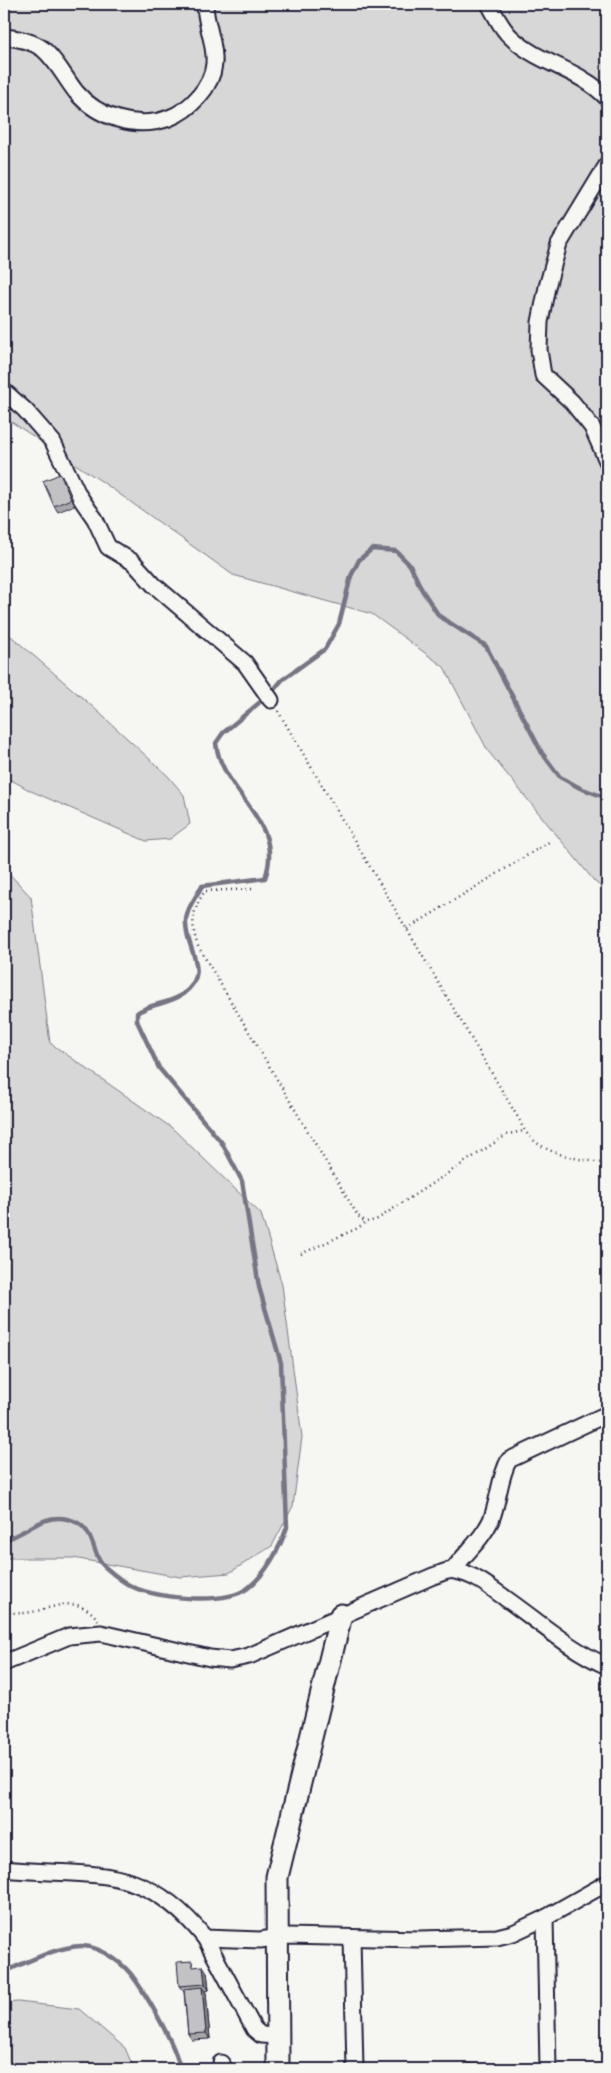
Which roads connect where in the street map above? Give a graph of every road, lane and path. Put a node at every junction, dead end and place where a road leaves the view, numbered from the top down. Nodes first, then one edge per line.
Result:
1 (205, 4) edge
2 (489, 4) edge
3 (4, 37) edge
4 (607, 98) edge
5 (607, 165) edge
6 (4, 391) edge
7 (607, 460) edge
8 (269, 696) joint
9 (549, 842) dead end
10 (252, 888) dead end
11 (407, 929) junction
12 (524, 1132) junction
13 (607, 1164) edge
14 (366, 1222) junction
15 (301, 1254) dead end
16 (607, 1414) edge
17 (453, 1570) junction
18 (4, 1610) edge
19 (341, 1616) junction
20 (101, 1633) junction
21 (4, 1663) edge
22 (607, 1666) edge
23 (4, 1869) edge
24 (607, 1883) edge
25 (545, 1918) junction
26 (206, 1938) junction
27 (277, 1938) junction
28 (352, 1938) junction
29 (278, 2036) junction
30 (278, 2069) edge
31 (355, 2069) edge
32 (548, 2069) edge

1 - 3 street
2 - 4 street
5 - 7 street
6 - 8 street
8 - 11 path
9 - 11 path
10 - 14 path
11 - 12 path
12 - 13 path
12 - 14 path
14 - 15 path
16 - 17 street
17 - 19 street
17 - 22 street
18 - 20 path
19 - 20 street
19 - 27 street
20 - 21 street
23 - 26 street
24 - 25 street
25 - 28 street
25 - 32 street
26 - 27 street
26 - 29 street
27 - 28 street
27 - 29 street
28 - 31 street
29 - 30 street

